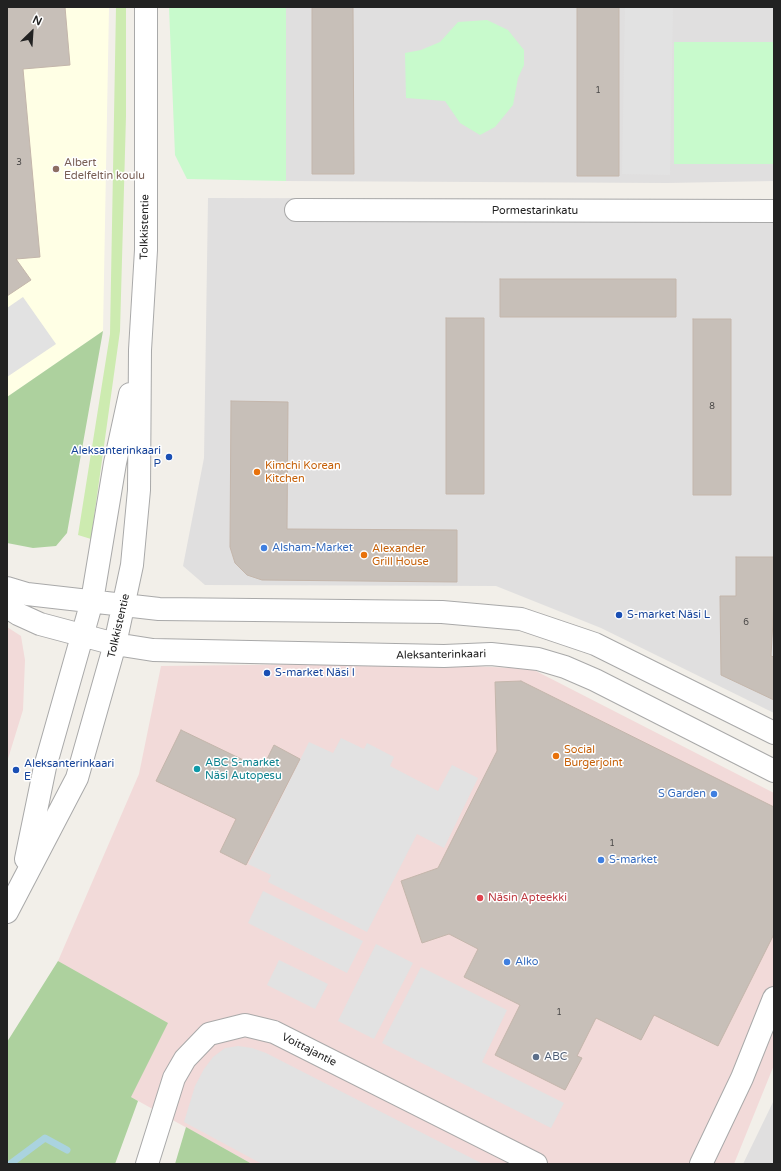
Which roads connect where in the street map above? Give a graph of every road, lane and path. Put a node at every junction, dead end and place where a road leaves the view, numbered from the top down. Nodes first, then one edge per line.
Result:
1 (146, 7) edge
2 (296, 210) dead end
3 (774, 211) edge
4 (140, 350) junction
5 (7, 588) edge
6 (92, 601) junction
7 (124, 606) junction
8 (7, 607) edge
9 (84, 636) junction
10 (115, 644) junction
11 (774, 733) edge
12 (774, 771) edge
13 (21, 883) junction
14 (7, 912) edge
15 (774, 998) edge
16 (774, 1034) edge
17 (742, 1078) junction
18 (147, 1164) edge
19 (536, 1164) edge
20 (701, 1164) edge

1 - 4 street, Tolkkistentie
2 - 3 street, Pormestarinkatu
4 - 6 street, Tolkkistentie
4 - 7 street, Tolkkistentie
5 - 6 street
6 - 7 street
6 - 9 street, Tolkkistentie
7 - 10 street, Tolkkistentie
7 - 11 street
8 - 9 street, Aleksanterinkaari
9 - 10 street, Aleksanterinkaari
9 - 13 street, Tolkkistentie
10 - 12 street, Aleksanterinkaari
10 - 13 street, Tolkkistentie
13 - 14 street, Tolkkistentie
15 - 17 street
16 - 17 street
17 - 20 street
18 - 19 street, Voittajantie

